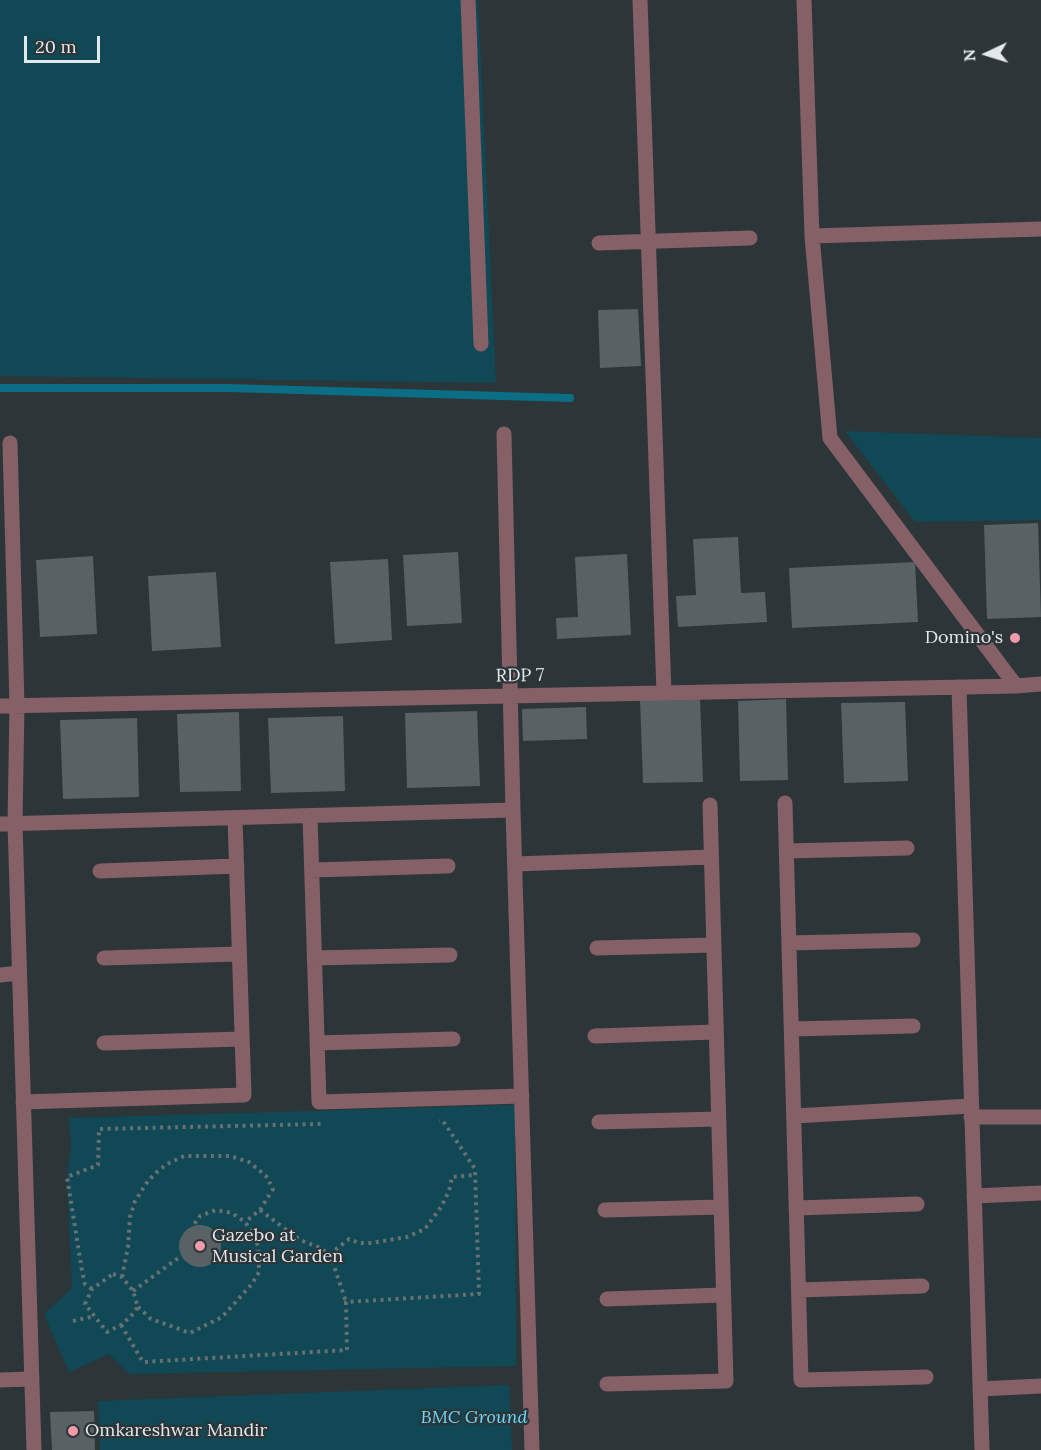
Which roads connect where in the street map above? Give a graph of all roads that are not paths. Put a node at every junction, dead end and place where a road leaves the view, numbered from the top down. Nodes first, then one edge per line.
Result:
1 (468, 0) edge
2 (640, 0) edge
3 (804, 0) edge
4 (1041, 229) edge
5 (812, 236) junction
6 (750, 238) dead end
7 (649, 241) junction
8 (600, 243) dead end
9 (481, 344) dead end
10 (504, 434) dead end
11 (10, 443) dead end
12 (1041, 684) edge
13 (1016, 686) junction
14 (959, 687) junction
15 (664, 693) junction
16 (511, 696) junction
17 (17, 705) junction
18 (0, 706) edge
19 (785, 803) dead end
20 (710, 805) dead end
21 (513, 810) junction
22 (310, 816) junction
23 (235, 818) junction
24 (7, 824) edge
25 (907, 848) dead end
26 (787, 851) junction
27 (711, 857) junction
28 (515, 864) junction
29 (237, 866) junction
30 (448, 866) dead end
31 (312, 870) junction
32 (100, 871) dead end
33 (913, 940) dead end
34 (789, 944) junction
35 (714, 945) junction
36 (597, 948) dead end
37 (239, 954) junction
38 (450, 955) dead end
39 (104, 958) dead end
40 (314, 958) junction
41 (19, 973) junction
42 (0, 975) edge
43 (913, 1026) dead end
44 (792, 1029) junction
45 (716, 1032) junction
46 (595, 1036) dead end
47 (242, 1039) junction
48 (453, 1039) dead end
49 (104, 1043) dead end
50 (317, 1043) junction
51 (522, 1096) junction
52 (23, 1102) junction
53 (971, 1112) junction
54 (794, 1116) junction
55 (1041, 1117) edge
56 (718, 1119) junction
57 (599, 1122) dead end
58 (1041, 1193) edge
59 (974, 1196) junction
60 (917, 1204) dead end
61 (721, 1207) junction
62 (796, 1208) junction
63 (605, 1210) dead end
64 (922, 1286) dead end
65 (799, 1290) junction
66 (723, 1295) junction
67 (607, 1299) dead end
68 (926, 1377) dead end
69 (32, 1379) junction
70 (0, 1380) edge
71 (607, 1384) dead end
72 (1041, 1386) edge
73 (980, 1389) junction
74 (34, 1450) edge
75 (532, 1450) edge
76 (982, 1450) edge

1 - 9 street
2 - 7 street
3 - 5 street
4 - 5 street
5 - 13 street
6 - 7 street
7 - 8 street
7 - 15 street
10 - 16 street
11 - 17 street
12 - 13 street, RDP 7
13 - 14 street, RDP 7
14 - 15 street, RDP 7
14 - 53 street
15 - 16 street, RDP 7
16 - 17 street, RDP 7
16 - 21 street
17 - 18 street, RDP 7
17 - 24 street
19 - 26 street
20 - 27 street
21 - 22 street
21 - 28 street
22 - 23 street
22 - 31 street
23 - 24 street
23 - 29 street
24 - 41 street
25 - 26 street
26 - 34 street
27 - 28 street
27 - 35 street
28 - 51 street
29 - 32 street
29 - 37 street
30 - 31 street
31 - 40 street
33 - 34 street
34 - 44 street
35 - 36 street
35 - 45 street
37 - 39 street
37 - 47 street
38 - 40 street
40 - 50 street
41 - 42 street
41 - 52 street
43 - 44 street
44 - 54 street
45 - 46 street
45 - 56 street
47 - 49 street
47 - 52 street
48 - 50 street
50 - 51 street
51 - 75 street
52 - 69 street
53 - 54 street
53 - 55 street
53 - 59 street
54 - 62 street
56 - 57 street
56 - 61 street
58 - 59 street
59 - 73 street
60 - 62 street
61 - 63 street
61 - 66 street
62 - 65 street
64 - 65 street
65 - 68 street
66 - 67 street
66 - 71 street
69 - 70 street
69 - 74 street
72 - 73 street
73 - 76 street

